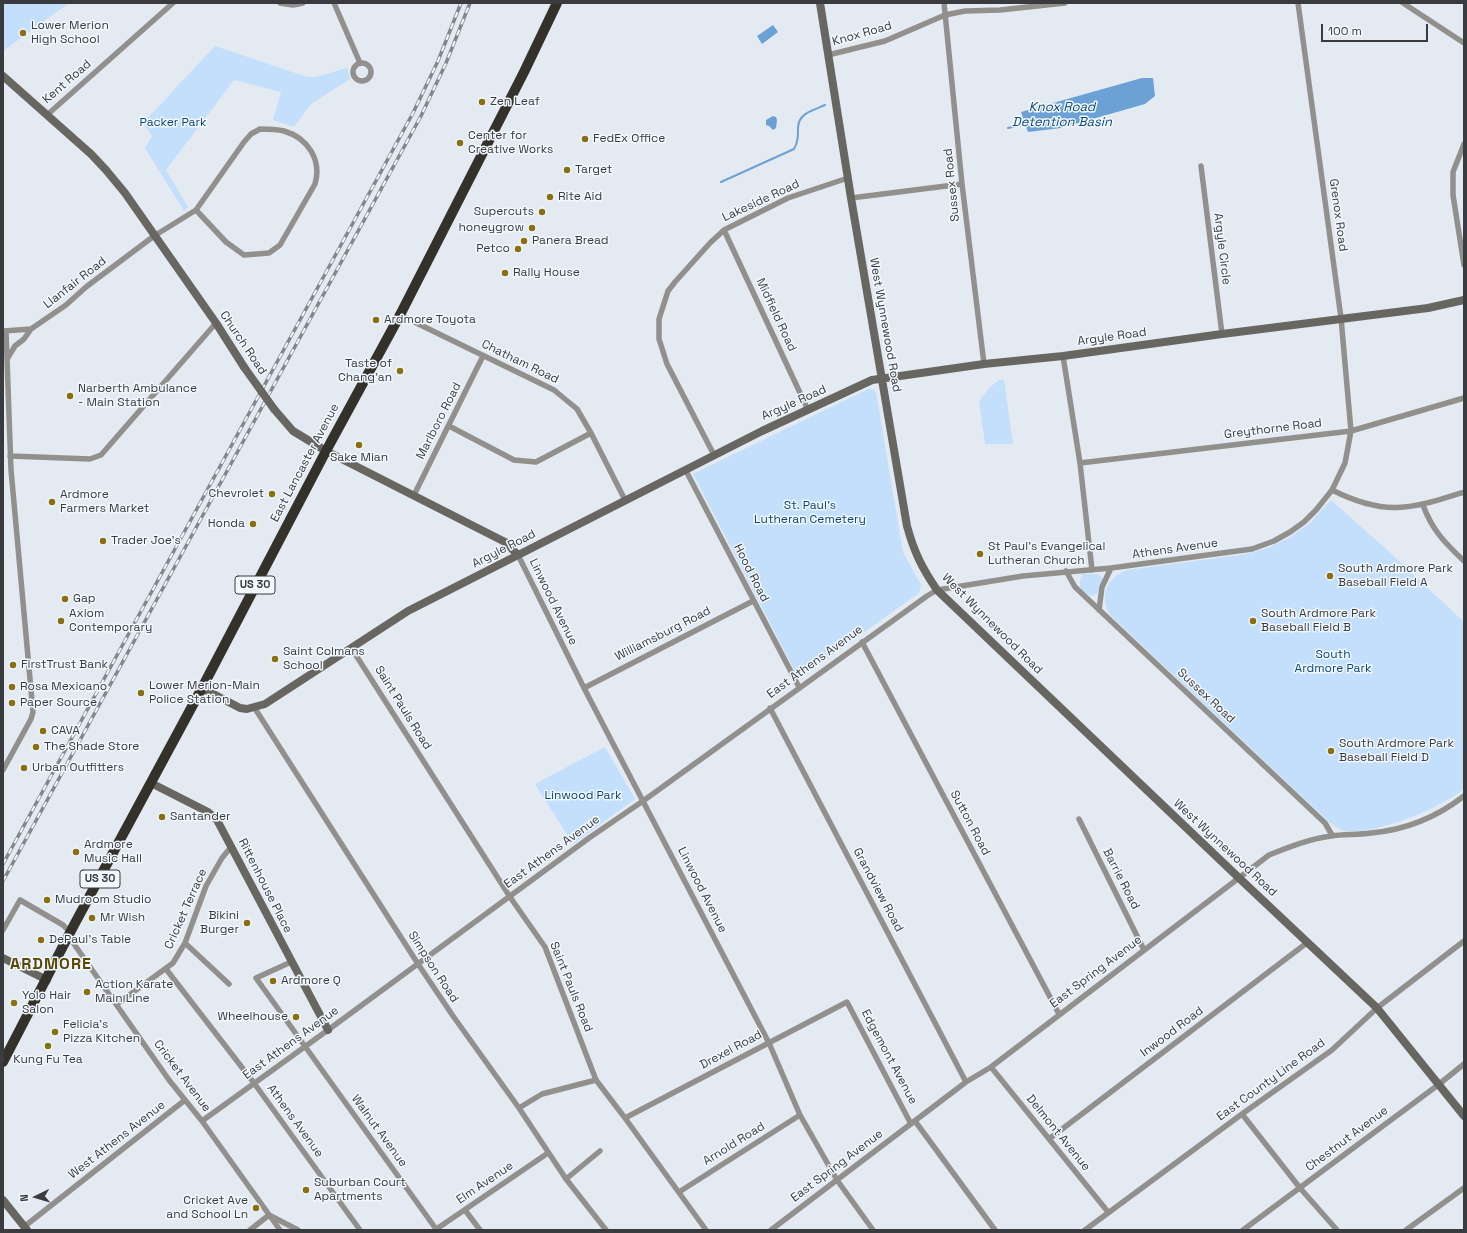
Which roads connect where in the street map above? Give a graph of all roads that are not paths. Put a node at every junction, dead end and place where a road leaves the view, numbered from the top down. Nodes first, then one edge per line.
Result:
1 (173, 3) edge
2 (280, 3) edge
3 (303, 3) edge
4 (334, 3) edge
5 (557, 3) edge
6 (820, 3) edge
7 (944, 3) edge
8 (1066, 3) edge
9 (1298, 3) edge
10 (1403, 3) edge
11 (945, 15) junction
12 (1464, 42) edge
13 (828, 55) junction
14 (360, 63) dead end
15 (3, 76) edge
16 (47, 115) junction
17 (1464, 144) edge
18 (1201, 166) dead end
19 (848, 178) junction
20 (962, 184) junction
21 (851, 198) junction
22 (196, 210) junction
23 (724, 230) junction
24 (154, 236) junction
25 (1464, 265) edge
26 (1464, 300) edge
27 (400, 315) junction
28 (1341, 318) junction
29 (216, 323) junction
30 (31, 330) junction
31 (5, 331) edge
32 (1222, 334) junction
33 (484, 356) junction
34 (1063, 356) junction
35 (7, 359) junction
36 (984, 364) junction
37 (882, 378) junction
38 (1464, 398) edge
39 (808, 410) junction
40 (449, 426) junction
41 (1351, 431) junction
42 (591, 433) junction
43 (326, 451) junction
44 (714, 455) junction
45 (10, 456) junction
46 (1080, 463) junction
47 (685, 469) junction
48 (1332, 490) junction
49 (1464, 492) edge
50 (414, 495) junction
51 (625, 500) junction
52 (1423, 505) junction
53 (518, 555) junction
54 (1464, 561) edge
55 (1111, 568) junction
56 (1092, 570) junction
57 (1066, 571) junction
58 (937, 590) junction
59 (753, 601) junction
60 (1099, 610) junction
61 (862, 642) junction
62 (352, 648) junction
63 (799, 687) junction
64 (202, 688) junction
65 (584, 688) junction
66 (254, 708) junction
67 (770, 708) junction
68 (6, 759) edge
69 (3, 770) edge
70 (151, 783) junction
71 (1464, 796) edge
72 (643, 801) junction
73 (1079, 819) dead end
74 (1332, 835) junction
75 (231, 847) junction
76 (1238, 877) junction
77 (510, 897) junction
78 (3, 930) edge
79 (71, 933) junction
80 (1464, 941) edge
81 (1308, 942) junction
82 (185, 943) junction
83 (1144, 950) junction
84 (3, 958) edge
85 (291, 962) junction
86 (418, 964) junction
87 (166, 969) junction
88 (47, 980) junction
89 (229, 984) dead end
90 (847, 1002) joint
91 (117, 1004) junction
92 (1377, 1008) junction
93 (1059, 1014) junction
94 (328, 1030) junction
95 (769, 1043) junction
96 (304, 1046) junction
97 (3, 1062) edge
98 (1464, 1064) edge
99 (991, 1067) junction
100 (596, 1080) junction
101 (966, 1082) junction
102 (254, 1083) junction
103 (1438, 1085) junction
104 (186, 1100) junction
105 (519, 1108) junction
106 (1242, 1114) junction
107 (800, 1115) junction
108 (1464, 1116) edge
109 (625, 1118) junction
110 (202, 1121) junction
111 (913, 1122) junction
112 (1048, 1139) junction
113 (600, 1152) dead end
114 (548, 1153) junction
115 (566, 1179) junction
116 (837, 1180) junction
117 (1300, 1188) junction
118 (1464, 1188) edge
119 (679, 1192) junction
120 (3, 1200) edge
121 (465, 1210) junction
122 (1108, 1212) junction
123 (269, 1215) junction
124 (26, 1228) edge
125 (1093, 1228) edge
126 (774, 1229) edge
127 (250, 1230) edge
128 (280, 1230) edge
129 (298, 1230) edge
130 (360, 1230) edge
131 (436, 1230) edge
132 (480, 1230) edge
133 (606, 1230) edge
134 (706, 1230) edge
135 (873, 1230) edge
136 (995, 1230) edge
137 (1085, 1230) edge
138 (1243, 1230) edge
139 (1337, 1230) edge
140 (1406, 1230) edge

1 - 16 street, Kent Road
2 - 3 street
4 - 14 street
5 - 27 highway, East Lancaster Avenue / US 30
6 - 13 street, West Wynnewood Road
7 - 11 street, Sussex Road
8 - 11 street, Knox Road
9 - 28 street, Grenox Road
10 - 12 street
11 - 13 street, Knox Road
11 - 20 street, Sussex Road
13 - 19 street, West Wynnewood Road
15 - 16 street, Church Road
16 - 24 street, Church Road
17 - 25 street
18 - 32 street, Argyle Circle
19 - 21 street, West Wynnewood Road
19 - 23 street, Lakeside Road
20 - 21 street
20 - 36 street, Sussex Road
21 - 37 street, West Wynnewood Road
22 - 22 street
22 - 24 street, Llanfair Road
23 - 39 street, Midfield Road
23 - 44 street, Lakeside Road
24 - 29 street, Church Road
24 - 30 street, Llanfair Road
26 - 28 street, Argyle Road
27 - 33 street, Chatham Road
27 - 43 highway, East Lancaster Avenue / US 30
28 - 32 street, Argyle Road
28 - 41 street, Grenox Road
29 - 43 street, Church Road, bridge
29 - 45 street
30 - 31 street
30 - 35 street, Llanfair Road
31 - 35 street
32 - 34 street, Argyle Road
33 - 40 street, Marlboro Road
33 - 42 street, Chatham Road
34 - 36 street, Argyle Road
34 - 46 street
35 - 45 street
36 - 37 street, Argyle Road
37 - 39 street, Argyle Road
37 - 58 street, West Wynnewood Road
38 - 41 street, Greythorne Road
39 - 44 street, Argyle Road
40 - 42 street
40 - 50 street, Marlboro Road
41 - 46 street, Greythorne Road
41 - 48 street, Athens Avenue
42 - 51 street, Chatham Road
43 - 50 street, Church Road
43 - 64 highway, East Lancaster Avenue / US 30
44 - 47 street, Argyle Road
45 - 68 street
46 - 56 street
47 - 51 street, Argyle Road
47 - 59 street, Hood Road
48 - 52 street
48 - 55 street, Athens Avenue
49 - 52 street
50 - 53 street, Church Road
51 - 53 street, Argyle Road
52 - 54 street
53 - 62 street, Argyle Road
53 - 65 street, Linwood Avenue
55 - 56 street, Athens Avenue
55 - 60 street
56 - 57 street, Athens Avenue
57 - 58 street, Athens Avenue
57 - 60 street, Sussex Road
58 - 61 street, East Athens Avenue
58 - 76 street, West Wynnewood Road
59 - 63 street, Hood Road
59 - 65 street, Williamsburg Road
60 - 74 street, Sussex Road
61 - 63 street, East Athens Avenue
61 - 93 street, Sutton Road
62 - 66 street, Argyle Road
62 - 77 street, Saint Pauls Road
63 - 67 street, East Athens Avenue
64 - 66 street
64 - 70 highway, East Lancaster Avenue / US 30
65 - 72 street, Linwood Avenue
66 - 86 street, Simpson Road
67 - 72 street, East Athens Avenue
67 - 101 street, Grandview Road
68 - 69 street
70 - 75 street, Rittenhouse Place
70 - 79 highway, East Lancaster Avenue / US 30
71 - 74 street, East Spring Avenue
72 - 77 street, East Athens Avenue
72 - 95 street, Linwood Avenue
73 - 83 street, Barrie Road
74 - 76 street, East Spring Avenue
75 - 82 street, Cricket Terrace
75 - 85 street, Rittenhouse Place
76 - 81 street, West Wynnewood Road
76 - 83 street, East Spring Avenue
77 - 86 street, East Athens Avenue
77 - 100 street, Saint Pauls Road
78 - 79 street
79 - 88 highway, US 30
79 - 91 street, Cricket Avenue
80 - 92 street, East County Line Road
81 - 92 street, West Wynnewood Road
81 - 112 street, Inwood Road
82 - 87 street, Cricket Terrace
82 - 89 street
83 - 93 street, East Spring Avenue
84 - 88 street
85 - 94 street, Rittenhouse Place
85 - 96 street, Walnut Avenue
86 - 94 street, East Athens Avenue
86 - 105 street, Simpson Road
87 - 91 street, Cricket Terrace
87 - 102 street, Athens Avenue
88 - 97 highway, US 30
90 - 95 street, Drexel Road
90 - 111 street, Edgemont Avenue
91 - 104 street, Cricket Avenue
92 - 103 street, West Wynnewood Road
92 - 106 street, East County Line Road
93 - 99 street, East Spring Avenue
94 - 96 street, East Athens Avenue
95 - 107 street, Linwood Avenue
95 - 109 street, Drexel Road
96 - 102 street, East Athens Avenue
96 - 131 street, Walnut Avenue
98 - 103 street, Chestnut Avenue
99 - 101 street, East Spring Avenue
99 - 112 street, Delmont Avenue
100 - 105 street
100 - 109 street, Saint Pauls Road
101 - 111 street, East Spring Avenue
102 - 110 street, East Athens Avenue
102 - 130 street, Athens Avenue
103 - 108 street, West Wynnewood Road
103 - 117 street, Chestnut Avenue
104 - 110 street, Cricket Avenue
104 - 124 street, West Athens Avenue
105 - 114 street, Simpson Road
106 - 117 street
106 - 122 street, East County Line Road
107 - 116 street, Linwood Avenue
107 - 119 street, Arnold Road
109 - 119 street, Saint Pauls Road
110 - 123 street, Cricket Avenue
111 - 116 street, East Spring Avenue
111 - 136 street, Edgemont Avenue
112 - 122 street, Delmont Avenue
113 - 115 street
114 - 115 street, Simpson Road
114 - 121 street, Elm Avenue
115 - 133 street, Simpson Road
116 - 126 street, East Spring Avenue
116 - 135 street, Linwood Avenue
117 - 138 street, Chestnut Avenue
117 - 139 street
118 - 140 street
119 - 134 street, Saint Pauls Road
120 - 124 street
121 - 131 street, Elm Avenue
121 - 132 street
122 - 125 street, East County Line Road
123 - 127 street
123 - 128 street, Cricket Avenue
123 - 129 street
125 - 137 street, East County Line Road

